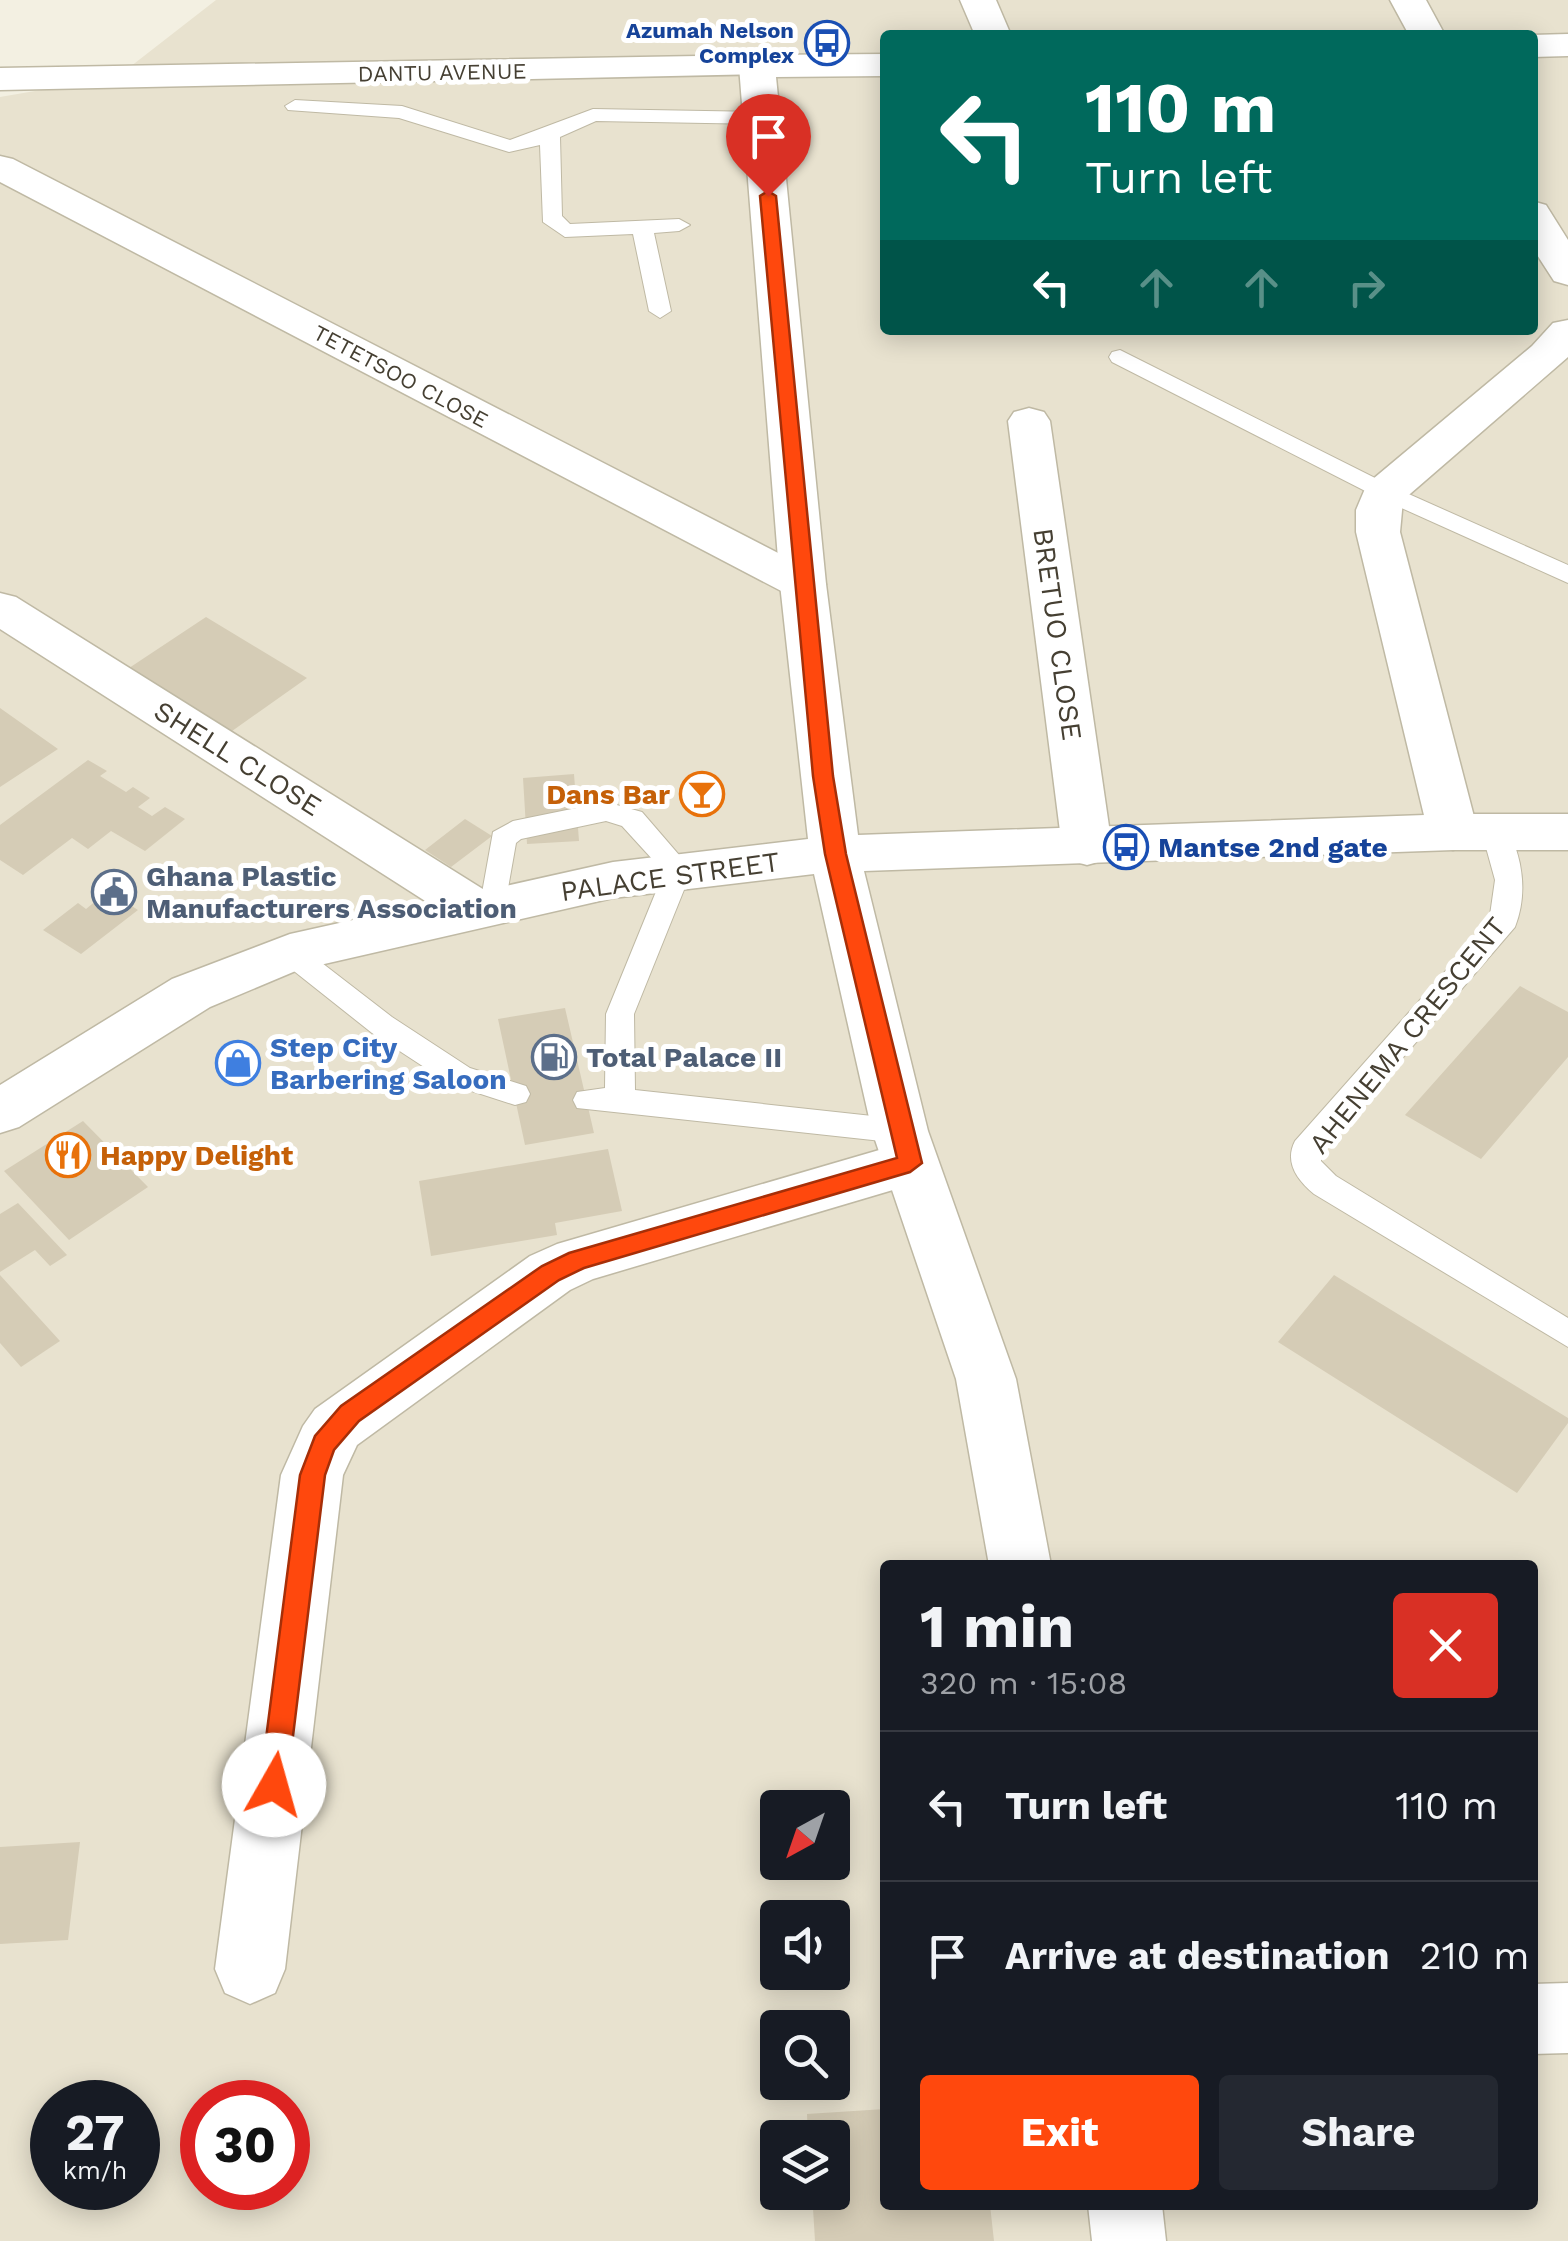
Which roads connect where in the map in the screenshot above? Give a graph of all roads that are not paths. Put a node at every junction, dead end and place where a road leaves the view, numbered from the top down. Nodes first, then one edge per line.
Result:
1 (978, 0) edge
2 (1408, 0) edge
3 (991, 30) edge
4 (1424, 30) edge
5 (1538, 46) edge
6 (1568, 46) edge
7 (880, 65) edge
8 (757, 66) junction
9 (0, 78) edge
10 (296, 106) dead end
11 (761, 118) junction
12 (550, 134) junction
13 (0, 167) edge
14 (1538, 223) edge
15 (680, 225) dead end
16 (642, 228) junction
17 (1568, 273) edge
18 (660, 311) dead end
19 (1561, 350) edge
20 (1120, 358) dead end
21 (1029, 421) dead end
22 (1385, 492) junction
23 (1568, 574) edge
24 (802, 584) junction
25 (0, 608) edge
26 (1474, 832) junction
27 (1568, 832) edge
28 (1087, 846) junction
29 (836, 854) junction
30 (678, 870) junction
31 (485, 906) junction
32 (290, 953) junction
33 (514, 1094) dead end
34 (588, 1100) dead end
35 (620, 1100) junction
36 (0, 1112) edge
37 (905, 1147) junction
38 (1568, 1334) edge
39 (1019, 1560) edge
40 (250, 1969) dead end
41 (1568, 2018) edge
42 (1538, 2019) edge
43 (1126, 2210) edge
44 (1129, 2241) edge

1 - 3 street
2 - 4 street
5 - 6 street
7 - 8 street, DANTU AVENUE
8 - 9 street, DANTU AVENUE
8 - 11 street
10 - 12 lane
11 - 12 lane
11 - 24 street
12 - 16 lane
13 - 24 street, TETETSOO CLOSE
14 - 17 street
15 - 16 lane
16 - 18 lane
19 - 22 street
20 - 22 lane
21 - 28 street, BRETUO CLOSE
22 - 23 lane
22 - 26 street
24 - 29 street
25 - 31 street, SHELL CLOSE
26 - 27 street, PALACE STREET
26 - 28 street, PALACE STREET
26 - 38 lane, AHENEMA CRESCENT
28 - 29 street, PALACE STREET
29 - 30 street, PALACE STREET
29 - 37 street
30 - 31 street, PALACE STREET
30 - 31 lane
30 - 35 lane
31 - 32 street, PALACE STREET
32 - 33 lane
32 - 36 street, PALACE STREET
34 - 35 lane
35 - 37 lane
37 - 39 street
37 - 40 street
41 - 42 street
43 - 44 street

